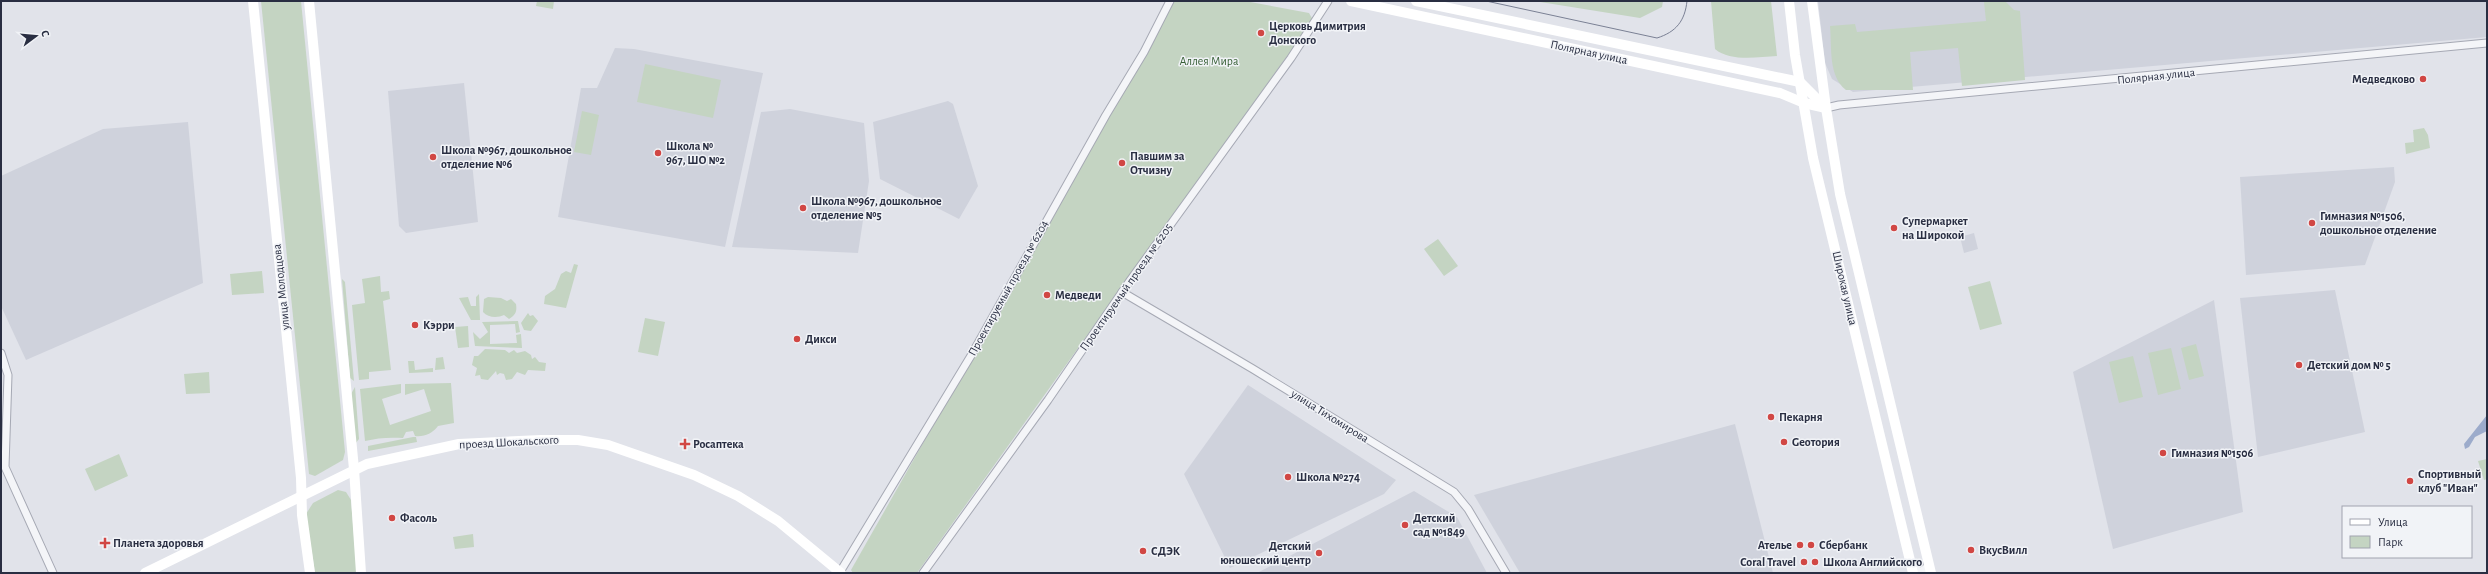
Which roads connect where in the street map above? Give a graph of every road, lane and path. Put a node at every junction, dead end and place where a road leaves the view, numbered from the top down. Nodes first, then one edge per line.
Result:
1 (253, 1) edge
2 (309, 1) edge
3 (1170, 1) edge
4 (1328, 1) edge
5 (1351, 1) edge
6 (1416, 1) edge
7 (1790, 1) edge
8 (1812, 1) edge
9 (2487, 43) edge
10 (1800, 82) junction
11 (1804, 103) junction
12 (1826, 108) junction
13 (1122, 292) junction
14 (1, 353) edge
15 (354, 470) junction
16 (302, 495) junction
17 (1928, 561) junction
18 (1912, 569) edge
19 (53, 573) edge
20 (145, 573) edge
21 (310, 573) edge
22 (361, 573) edge
23 (841, 573) edge
24 (923, 573) edge
25 (1506, 573) edge
26 (1931, 573) edge

1 - 16 main road, улица Молодцова
2 - 15 main road
3 - 23 street, Проектируемый проезд № 6204
4 - 13 street, Проектируемый проезд № 6205
5 - 11 main road, Полярная улица
6 - 10 main road, Полярная улица
7 - 10 main road, Широкая улица
8 - 12 main road, Широкая улица
9 - 12 street, Полярная улица
10 - 11 main road, Широкая улица
10 - 12 main road
11 - 12 main road, Полярная улица
11 - 18 main road, Широкая улица
12 - 17 main road, Широкая улица
13 - 24 street, Проектируемый проезд № 6205
13 - 25 street, улица Тихомирова
14 - 19 street
15 - 16 main road, проезд Шокальского
15 - 22 main road
15 - 23 main road, проезд Шокальского
16 - 20 main road, проезд Шокальского
16 - 21 main road, улица Молодцова
17 - 18 street
17 - 26 main road, Широкая улица

